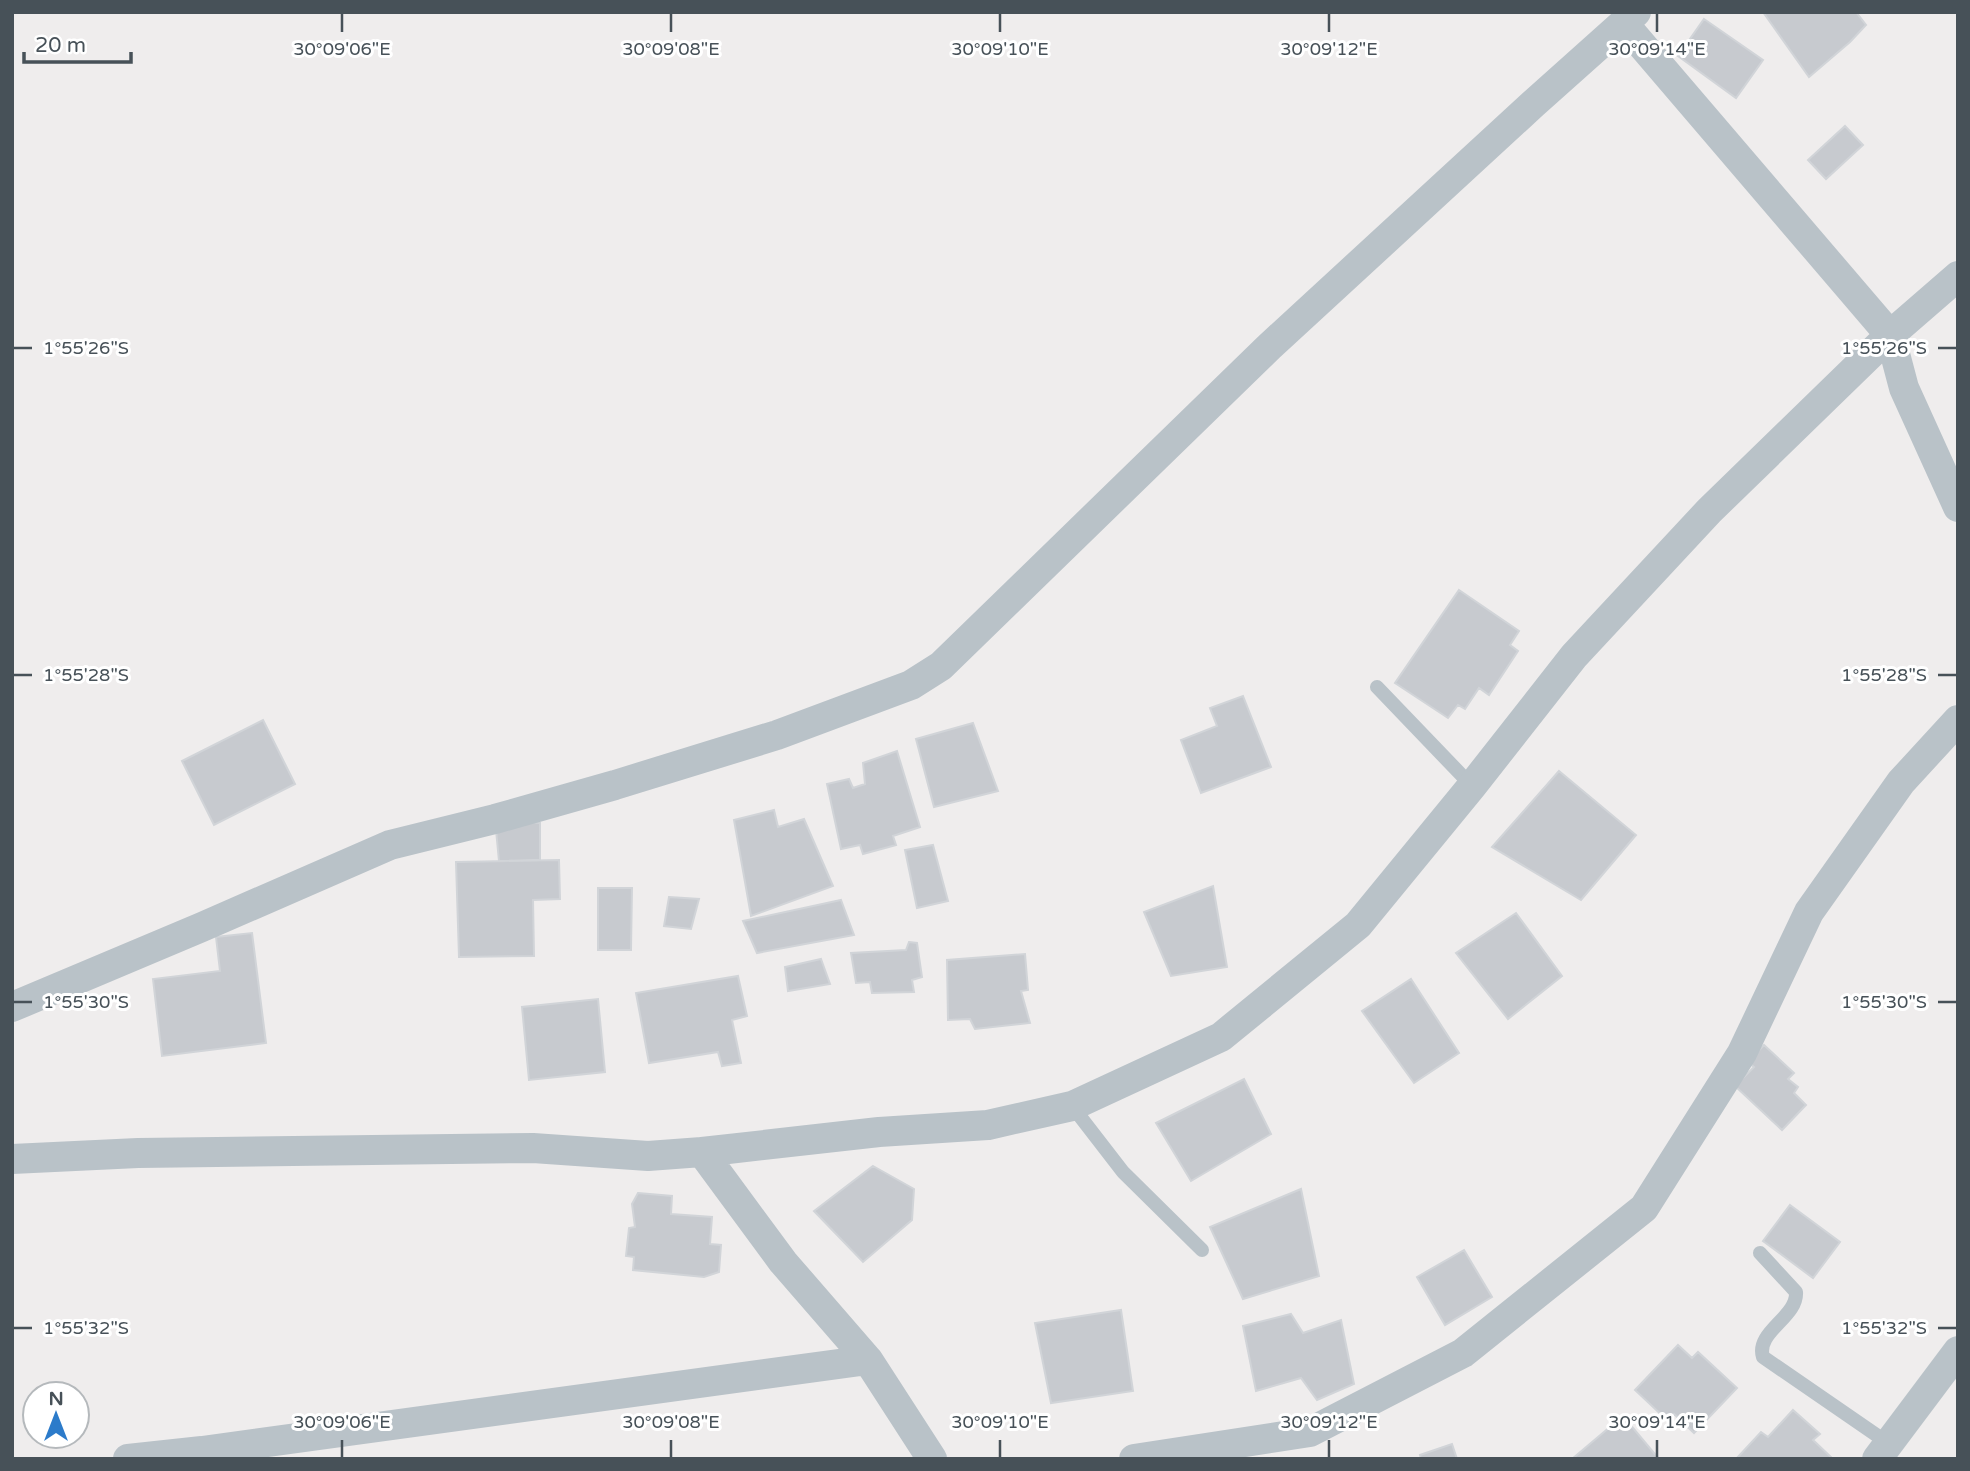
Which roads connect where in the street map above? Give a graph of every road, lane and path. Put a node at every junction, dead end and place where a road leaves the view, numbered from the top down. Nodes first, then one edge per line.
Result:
1 (1630, 18) edge
2 (1958, 276) edge
3 (1890, 335) junction
4 (1958, 506) edge
5 (1377, 687) dead end
6 (1958, 720) edge
7 (1472, 786) junction
8 (12, 1007) edge
9 (1072, 1106) junction
10 (702, 1152) junction
11 (12, 1159) edge
12 (1202, 1250) dead end
13 (1760, 1253) dead end
14 (1958, 1351) edge
15 (868, 1360) junction
16 (1883, 1451) edge
17 (128, 1459) edge
18 (932, 1459) edge
19 (1134, 1459) edge

1 - 3 street
1 - 8 street
2 - 3 street
3 - 4 street
3 - 7 street
5 - 7 lane
6 - 19 street
7 - 9 street
9 - 10 street
9 - 12 lane
10 - 11 street
10 - 15 street
13 - 16 lane
14 - 16 street
15 - 17 street
15 - 18 street

